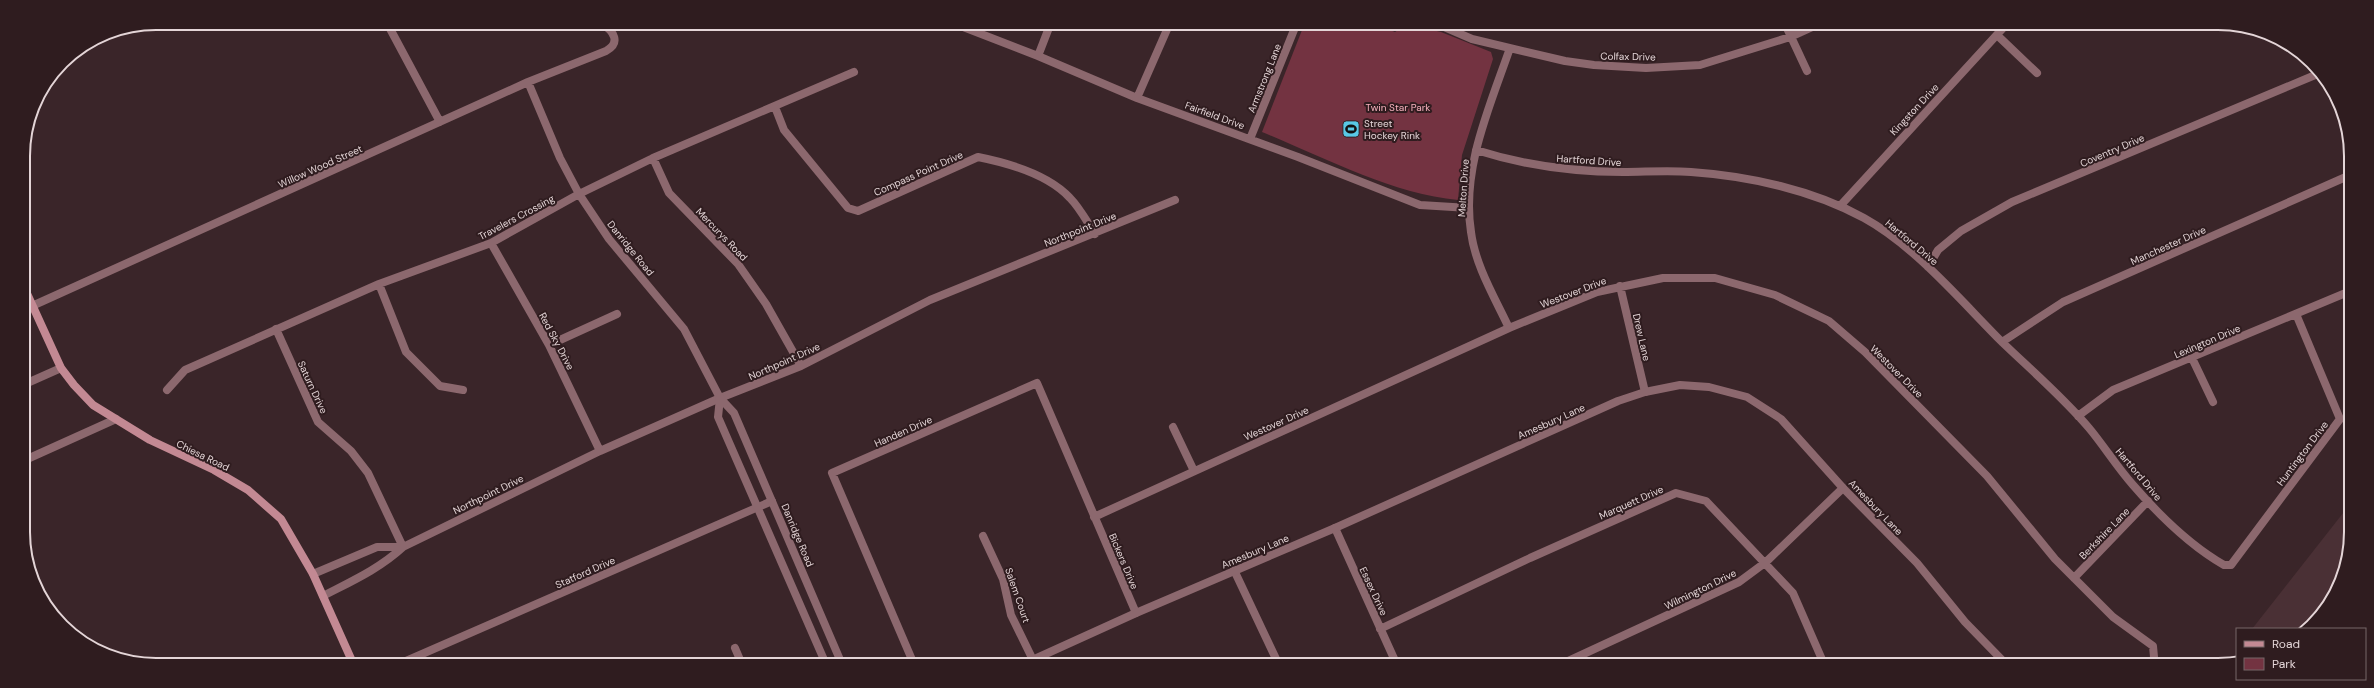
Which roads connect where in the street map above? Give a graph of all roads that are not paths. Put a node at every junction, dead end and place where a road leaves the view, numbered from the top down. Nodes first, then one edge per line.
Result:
1 (390, 30) edge
2 (611, 30) edge
3 (971, 30) edge
4 (1048, 30) edge
5 (1167, 30) edge
6 (1294, 30) edge
7 (1451, 30) edge
8 (1787, 30) edge
9 (1804, 30) edge
10 (2001, 30) edge
11 (1997, 35) junction
12 (1790, 37) junction
13 (1510, 48) junction
14 (1038, 56) junction
15 (1807, 71) dead end
16 (854, 72) dead end
17 (2037, 73) dead end
18 (2315, 75) edge
19 (528, 82) junction
20 (1137, 98) junction
21 (775, 107) junction
22 (440, 122) junction
23 (1250, 139) junction
24 (1476, 150) junction
25 (653, 158) junction
26 (2344, 178) edge
27 (579, 194) junction
28 (1176, 200) dead end
29 (1840, 206) junction
30 (1469, 208) junction
31 (1095, 234) junction
32 (491, 243) junction
33 (1928, 267) junction
34 (379, 284) junction
35 (1620, 286) junction
36 (2344, 294) edge
37 (30, 304) edge
38 (30, 306) edge
39 (617, 314) dead end
40 (2296, 314) junction
41 (1509, 328) junction
42 (276, 329) junction
43 (2002, 342) junction
44 (549, 345) junction
45 (2192, 358) junction
46 (801, 366) junction
47 (61, 368) junction
48 (30, 382) edge
49 (167, 390) dead end
50 (463, 390) dead end
51 (1645, 392) junction
52 (720, 398) junction
53 (2212, 402) dead end
54 (2078, 416) junction
55 (116, 419) junction
56 (1173, 427) dead end
57 (600, 451) junction
58 (30, 458) edge
59 (1194, 471) junction
60 (1844, 488) junction
61 (772, 501) junction
62 (2148, 501) junction
63 (758, 507) junction
64 (1094, 517) junction
65 (1335, 528) junction
66 (983, 536) dead end
67 (403, 547) junction
68 (1766, 562) junction
69 (2224, 565) joint
70 (1234, 570) junction
71 (313, 574) junction
72 (2074, 578) junction
73 (322, 596) junction
74 (1136, 613) junction
75 (1380, 629) junction
76 (735, 648) dead end
77 (351, 658) edge
78 (413, 658) edge
79 (739, 658) edge
80 (823, 658) edge
81 (839, 658) edge
82 (911, 658) edge
83 (1030, 658) edge
84 (1038, 658) edge
85 (1276, 658) edge
86 (1394, 658) edge
87 (1575, 658) edge
88 (1821, 658) edge
89 (2000, 658) edge
90 (2154, 658) edge

1 - 22 street
2 - 19 street, Willow Wood Street
3 - 14 street, Fairfield Drive
4 - 14 street
5 - 20 street
6 - 23 street, Armstrong Lane
7 - 13 street, Colfax Drive
8 - 12 street
9 - 12 street, Colfax Drive
10 - 11 street, Kingston Drive
11 - 17 street
11 - 29 street, Kingston Drive
12 - 13 street, Colfax Drive
12 - 15 street
13 - 24 street, Melton Drive
14 - 20 street, Fairfield Drive
16 - 21 street, Travelers Crossing
18 - 33 street, Coventry Drive
19 - 22 street, Willow Wood Street
19 - 27 street, Danridge Road
20 - 23 street, Fairfield Drive
21 - 25 street, Travelers Crossing
21 - 31 street, Compass Point Drive
22 - 37 street, Willow Wood Street
23 - 30 street, Fairfield Drive
24 - 29 street, Hartford Drive
24 - 30 street, Melton Drive
25 - 27 street, Travelers Crossing
25 - 46 street, Mercurys Road
26 - 43 street, Manchester Drive
27 - 32 street, Travelers Crossing
27 - 52 street, Danridge Road
28 - 31 street, Northpoint Drive
29 - 33 street, Hartford Drive
30 - 41 street, Melton Drive
31 - 46 street, Northpoint Drive
32 - 34 street, Travelers Crossing
32 - 44 street, Red Sky Drive
33 - 43 street, Hartford Drive
34 - 42 street, Travelers Crossing
34 - 50 street
35 - 41 street, Westover Drive
35 - 51 street, Drew Lane
35 - 72 street, Westover Drive
36 - 40 street, Lexington Drive
38 - 47 main road, Chiesa Road
39 - 44 street
40 - 45 street, Lexington Drive
40 - 69 street, Huntington Drive
41 - 59 street, Westover Drive
42 - 49 street, Travelers Crossing
42 - 67 street, Saturn Drive
43 - 54 street, Hartford Drive
44 - 57 street, Red Sky Drive
45 - 53 street
45 - 54 street, Lexington Drive
46 - 52 street, Northpoint Drive
47 - 48 street
47 - 55 main road, Chiesa Road
51 - 60 street, Amesbury Lane
51 - 65 street, Amesbury Lane
52 - 57 street, Northpoint Drive
52 - 61 street, Danridge Road
52 - 63 street
54 - 62 street, Hartford Drive
55 - 58 street
55 - 71 main road, Chiesa Road
56 - 59 street
57 - 67 street, Northpoint Drive
59 - 64 street, Westover Drive
60 - 68 street, Wilmington Drive
60 - 89 street, Amesbury Lane
61 - 63 street, Statford Drive
61 - 81 street, Danridge Road
62 - 69 street, Hartford Drive
62 - 72 street, Berkshire Lane
63 - 78 street, Statford Drive
63 - 80 street
64 - 74 street, Bickers Drive
64 - 82 street, Handen Drive
65 - 70 street, Amesbury Lane
65 - 75 street, Essex Drive
66 - 83 street, Salem Court
67 - 71 street, Northpoint Drive
67 - 73 street, Northpoint Drive
68 - 75 street, Marquett Drive
68 - 87 street, Wilmington Drive
68 - 88 street, Marquett Drive
70 - 74 street, Amesbury Lane
70 - 85 street
71 - 73 main road, Chiesa Road
72 - 90 street, Westover Drive
73 - 77 main road, Chiesa Road
74 - 84 street, Amesbury Lane
75 - 86 street, Essex Drive
76 - 79 street

